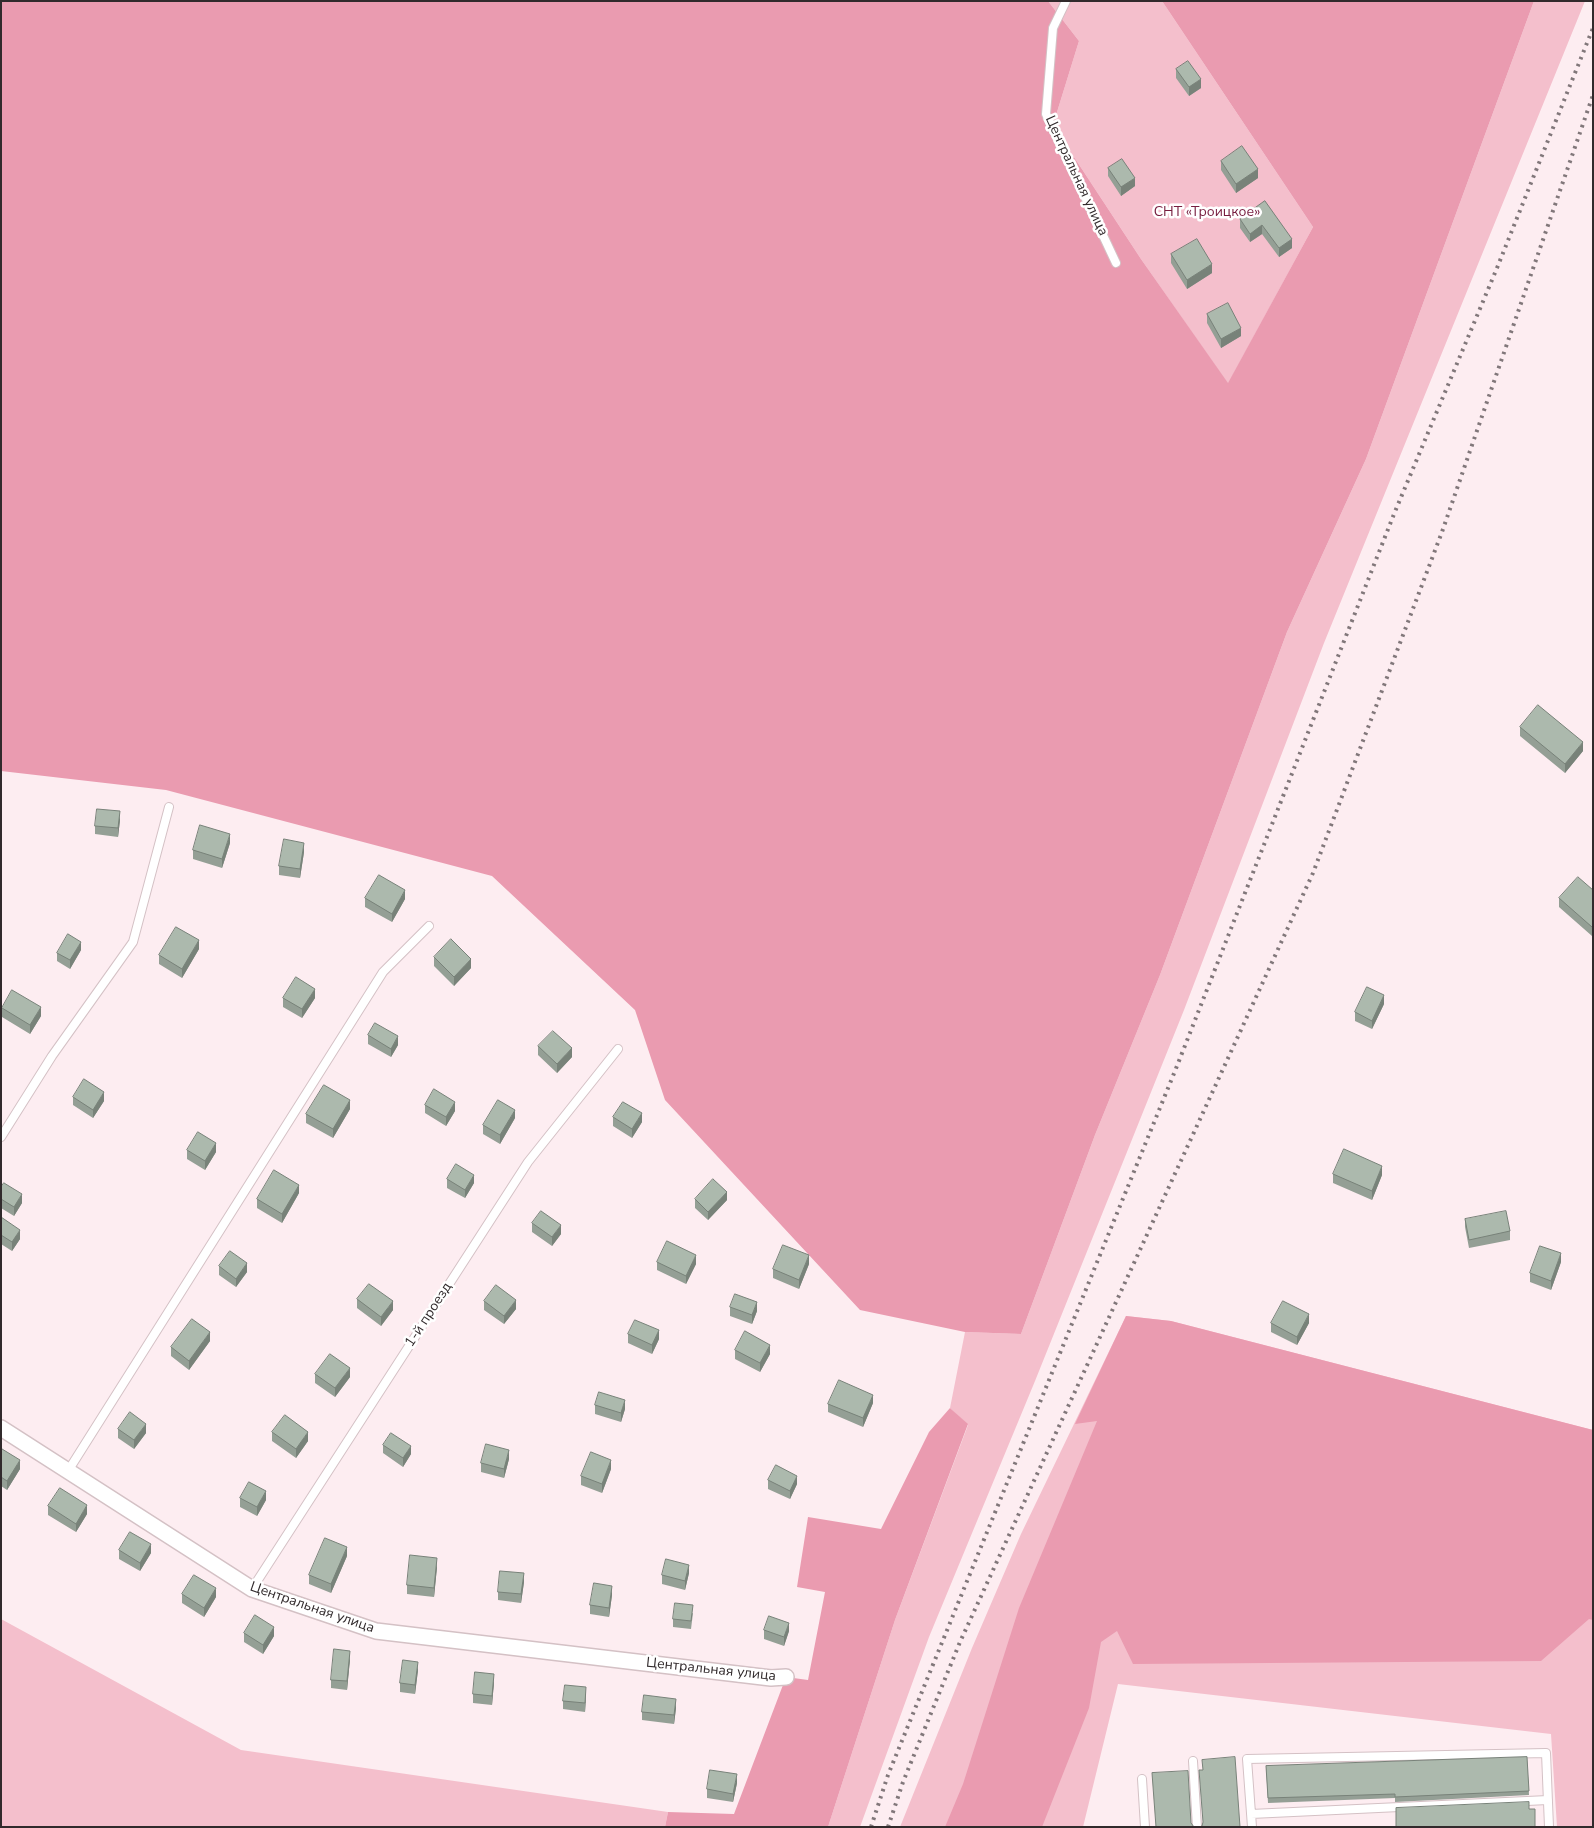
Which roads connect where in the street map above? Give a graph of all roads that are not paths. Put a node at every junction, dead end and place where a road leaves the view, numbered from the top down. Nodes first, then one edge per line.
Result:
1 (1066, 1) edge
2 (1116, 262) dead end
3 (169, 806) dead end
4 (429, 926) dead end
5 (618, 1049) dead end
6 (1, 1137) edge
7 (1, 1428) edge
8 (68, 1471) junction
9 (252, 1588) junction
10 (786, 1677) dead end
11 (1192, 1761) dead end
12 (1142, 1779) dead end
13 (1548, 1800) junction
14 (1251, 1814) junction
15 (1145, 1827) edge
16 (1198, 1827) edge
17 (1252, 1827) edge
18 (1549, 1827) edge

1 - 2 lane, Центральная улица
3 - 6 lane
4 - 8 lane
5 - 9 lane, 1-й проезд
7 - 8 street, Центральная улица
8 - 9 street, Центральная улица
9 - 10 street, Центральная улица
11 - 16 lane
12 - 15 lane
13 - 14 lane
13 - 14 lane
13 - 18 lane
14 - 17 lane

